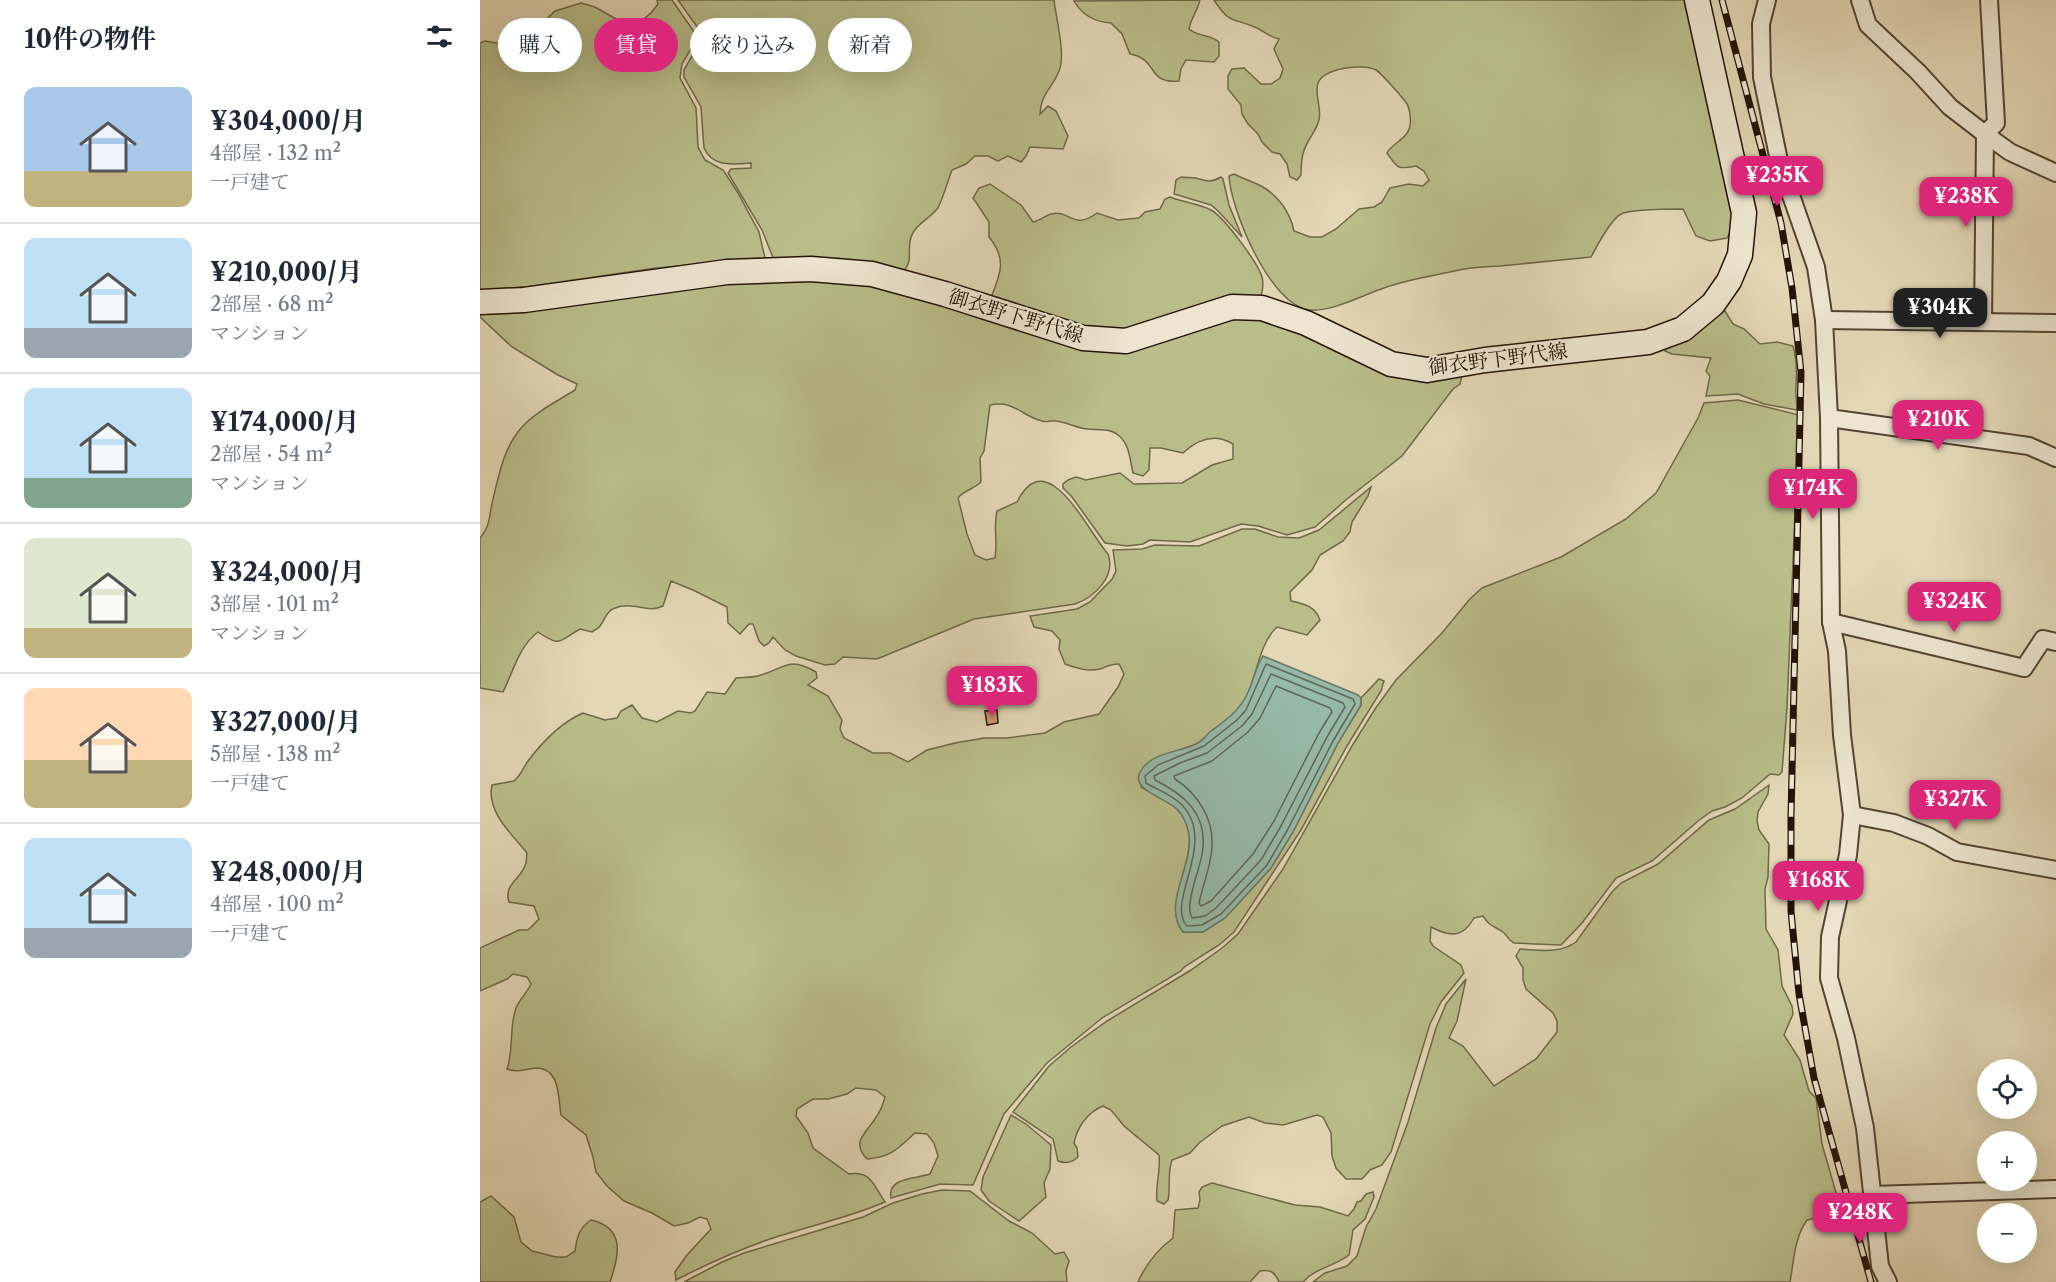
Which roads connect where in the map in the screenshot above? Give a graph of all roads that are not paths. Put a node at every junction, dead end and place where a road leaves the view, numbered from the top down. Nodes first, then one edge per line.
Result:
1 (1697, 0) edge
2 (1767, 0) edge
3 (1860, 0) edge
4 (1989, 0) edge
5 (1984, 134) junction
6 (2056, 173) edge
7 (480, 302) edge
8 (1824, 320) junction
9 (1983, 322) junction
10 (2056, 323) edge
11 (1829, 418) junction
12 (2056, 458) edge
13 (1831, 622) junction
14 (2056, 642) edge
15 (1852, 815) junction
16 (2056, 870) edge
17 (2056, 1189) edge
18 (1872, 1195) junction
19 (1888, 1282) edge

1 - 7 main road, 御衣野下野代線
2 - 8 street
3 - 5 street
4 - 5 street
5 - 6 street
5 - 9 street
8 - 9 street
8 - 11 street
9 - 10 street
11 - 12 street
11 - 13 street
13 - 14 street
13 - 15 street
15 - 16 street
15 - 18 street
17 - 18 street
18 - 19 street

